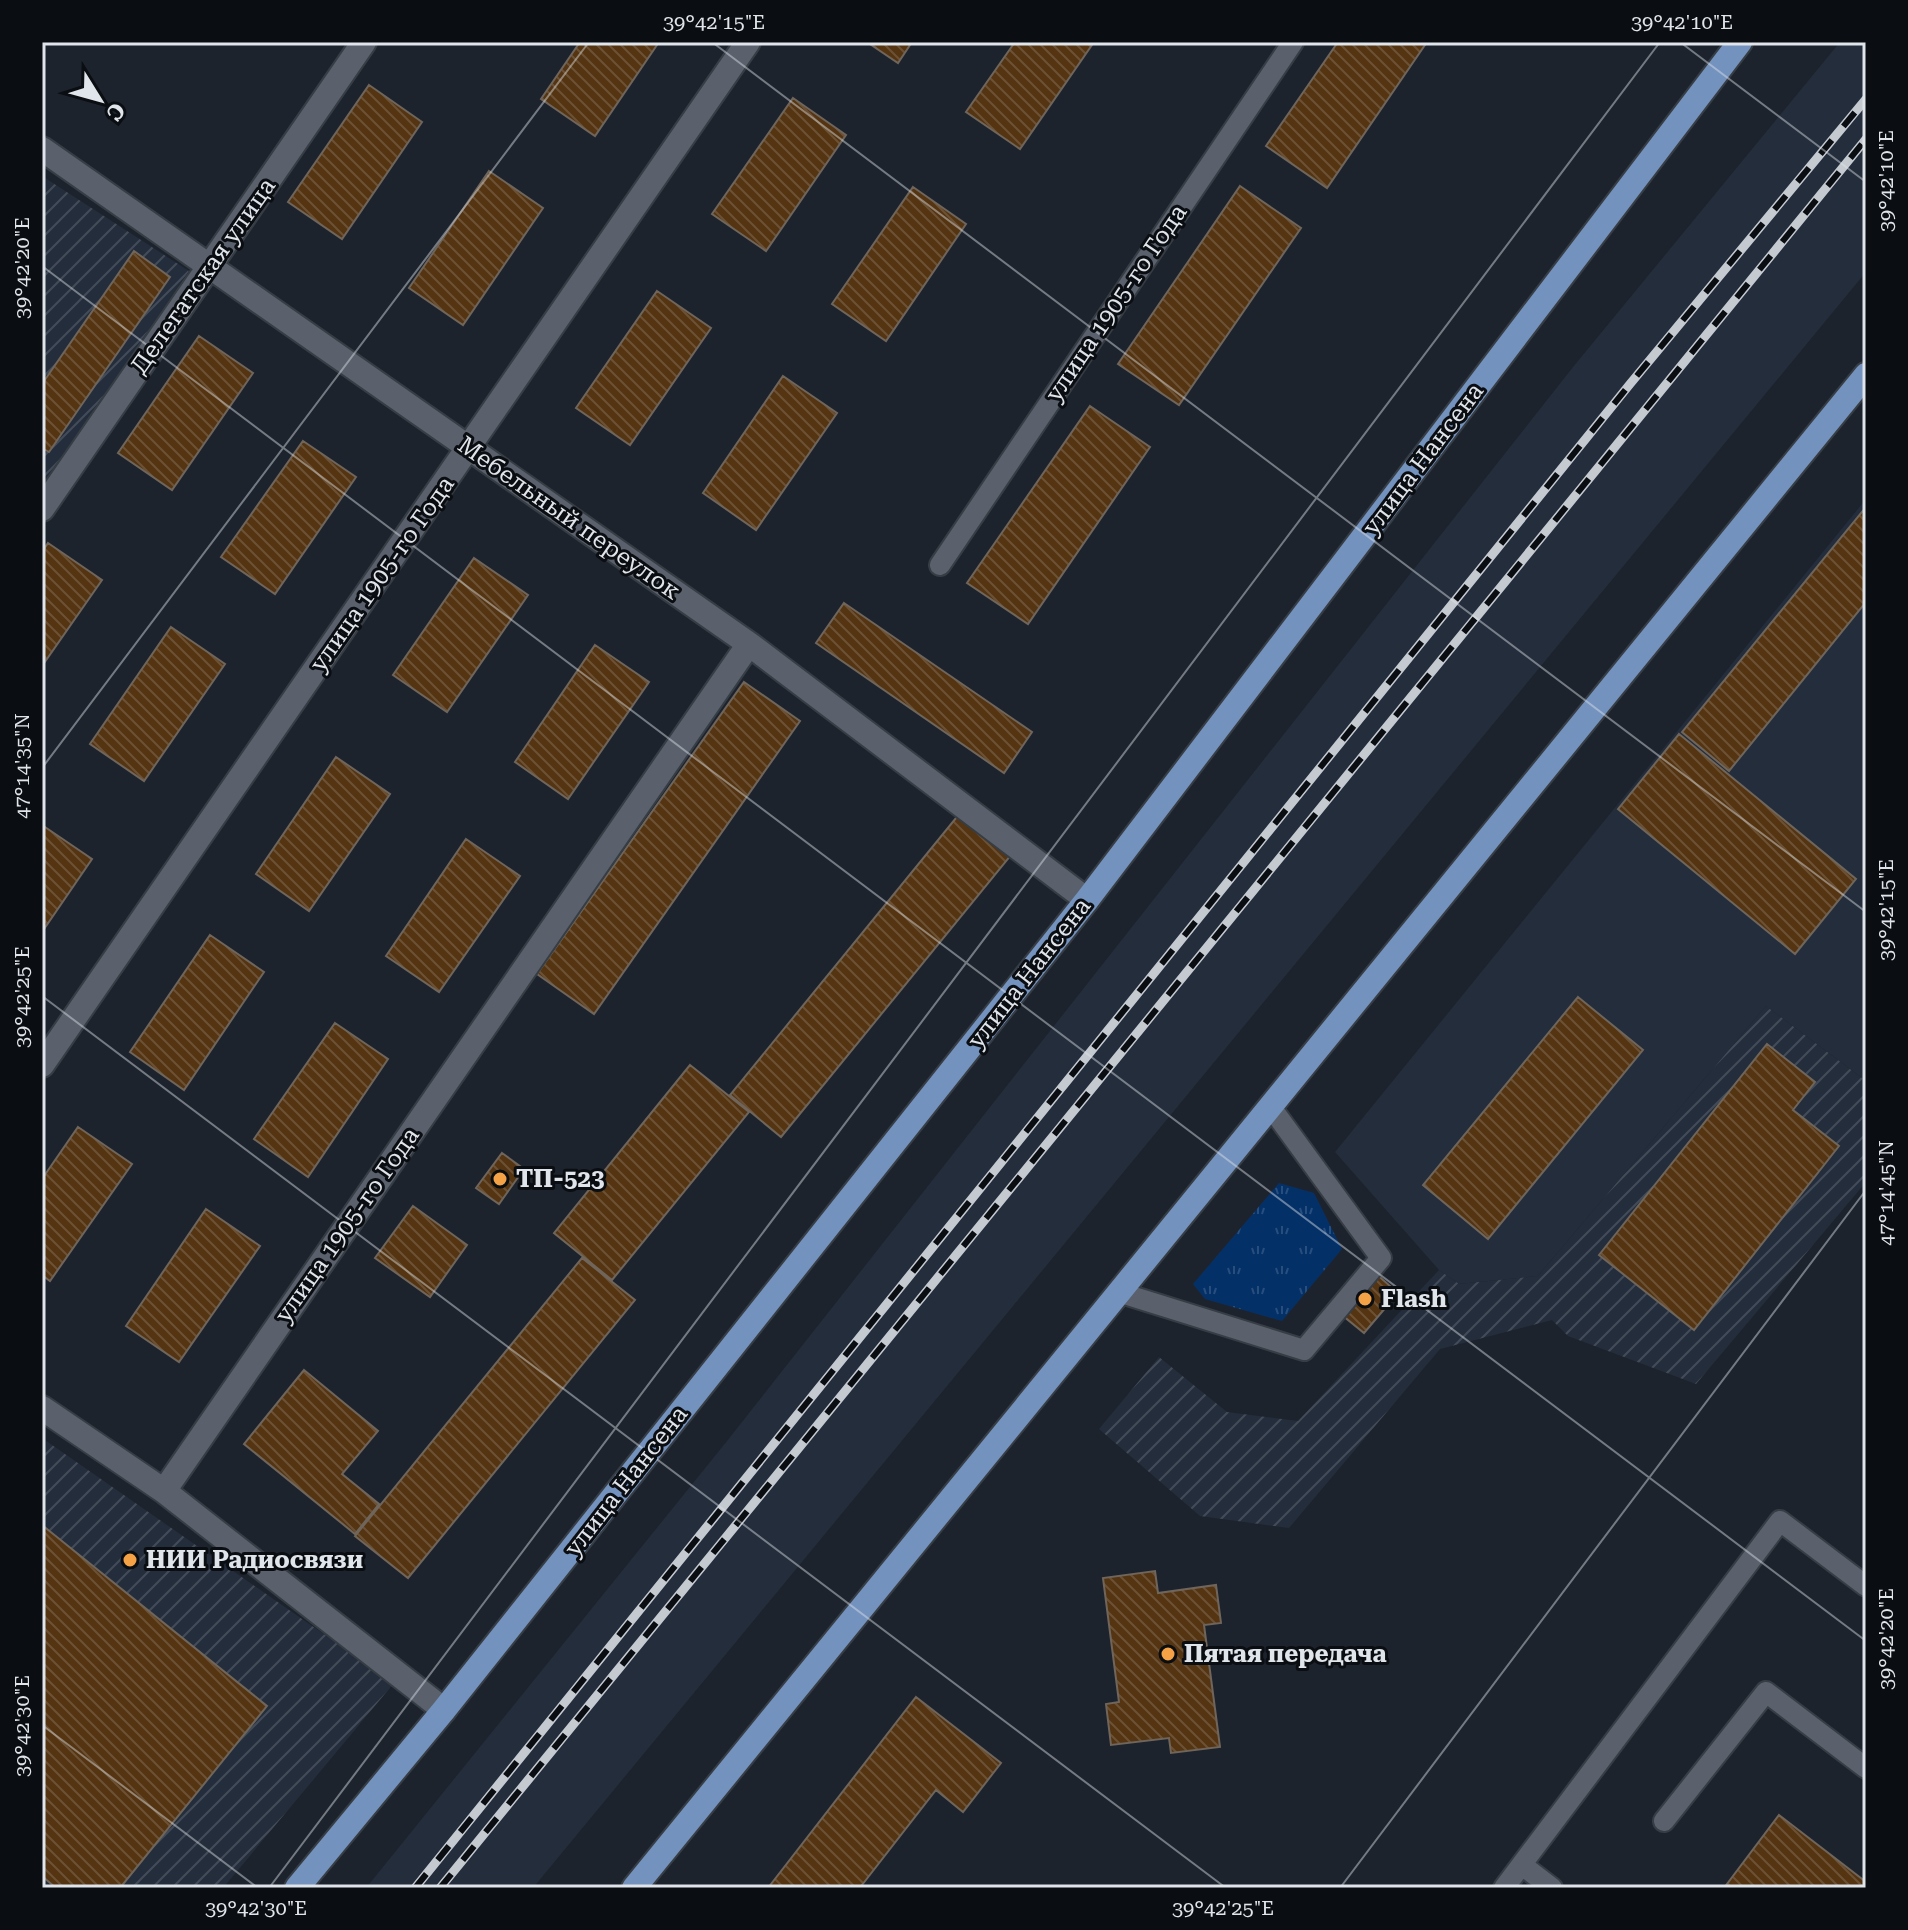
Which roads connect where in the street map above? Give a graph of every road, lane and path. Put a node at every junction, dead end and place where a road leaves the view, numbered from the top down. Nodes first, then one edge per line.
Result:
1 (364, 42) edge
2 (748, 42) edge
3 (1293, 42) edge
4 (1740, 42) edge
5 (42, 149) edge
6 (210, 265) junction
7 (1866, 375) edge
8 (468, 448) junction
9 (42, 509) edge
10 (940, 565) dead end
11 (749, 644) junction
12 (1087, 900) junction
13 (42, 1065) edge
14 (1270, 1106) junction
15 (1118, 1292) junction
16 (42, 1408) edge
17 (164, 1491) junction
18 (1866, 1586) edge
19 (444, 1710) junction
20 (1866, 1768) edge
21 (1664, 1821) dead end
22 (1522, 1865) junction
23 (297, 1888) edge
24 (634, 1888) edge
25 (1504, 1888) edge
26 (1552, 1888) edge

1 - 6 street, Делегатская улица
2 - 8 street, улица 1905-го Года
3 - 10 lane, улица 1905-го Года
4 - 12 main road, улица Нансена
5 - 6 street, Мебельный переулок
6 - 8 street, Мебельный переулок
6 - 9 street, Делегатская улица
7 - 14 main road
8 - 11 street, Мебельный переулок
8 - 13 street, улица 1905-го Года
11 - 12 street, Мебельный переулок
11 - 17 street, улица 1905-го Года
12 - 19 main road, улица Нансена
14 - 15 main road
14 - 15 lane
15 - 24 main road
16 - 17 street
17 - 19 street
18 - 22 lane
19 - 23 main road, улица Нансена
20 - 21 lane
22 - 25 lane
22 - 26 lane

